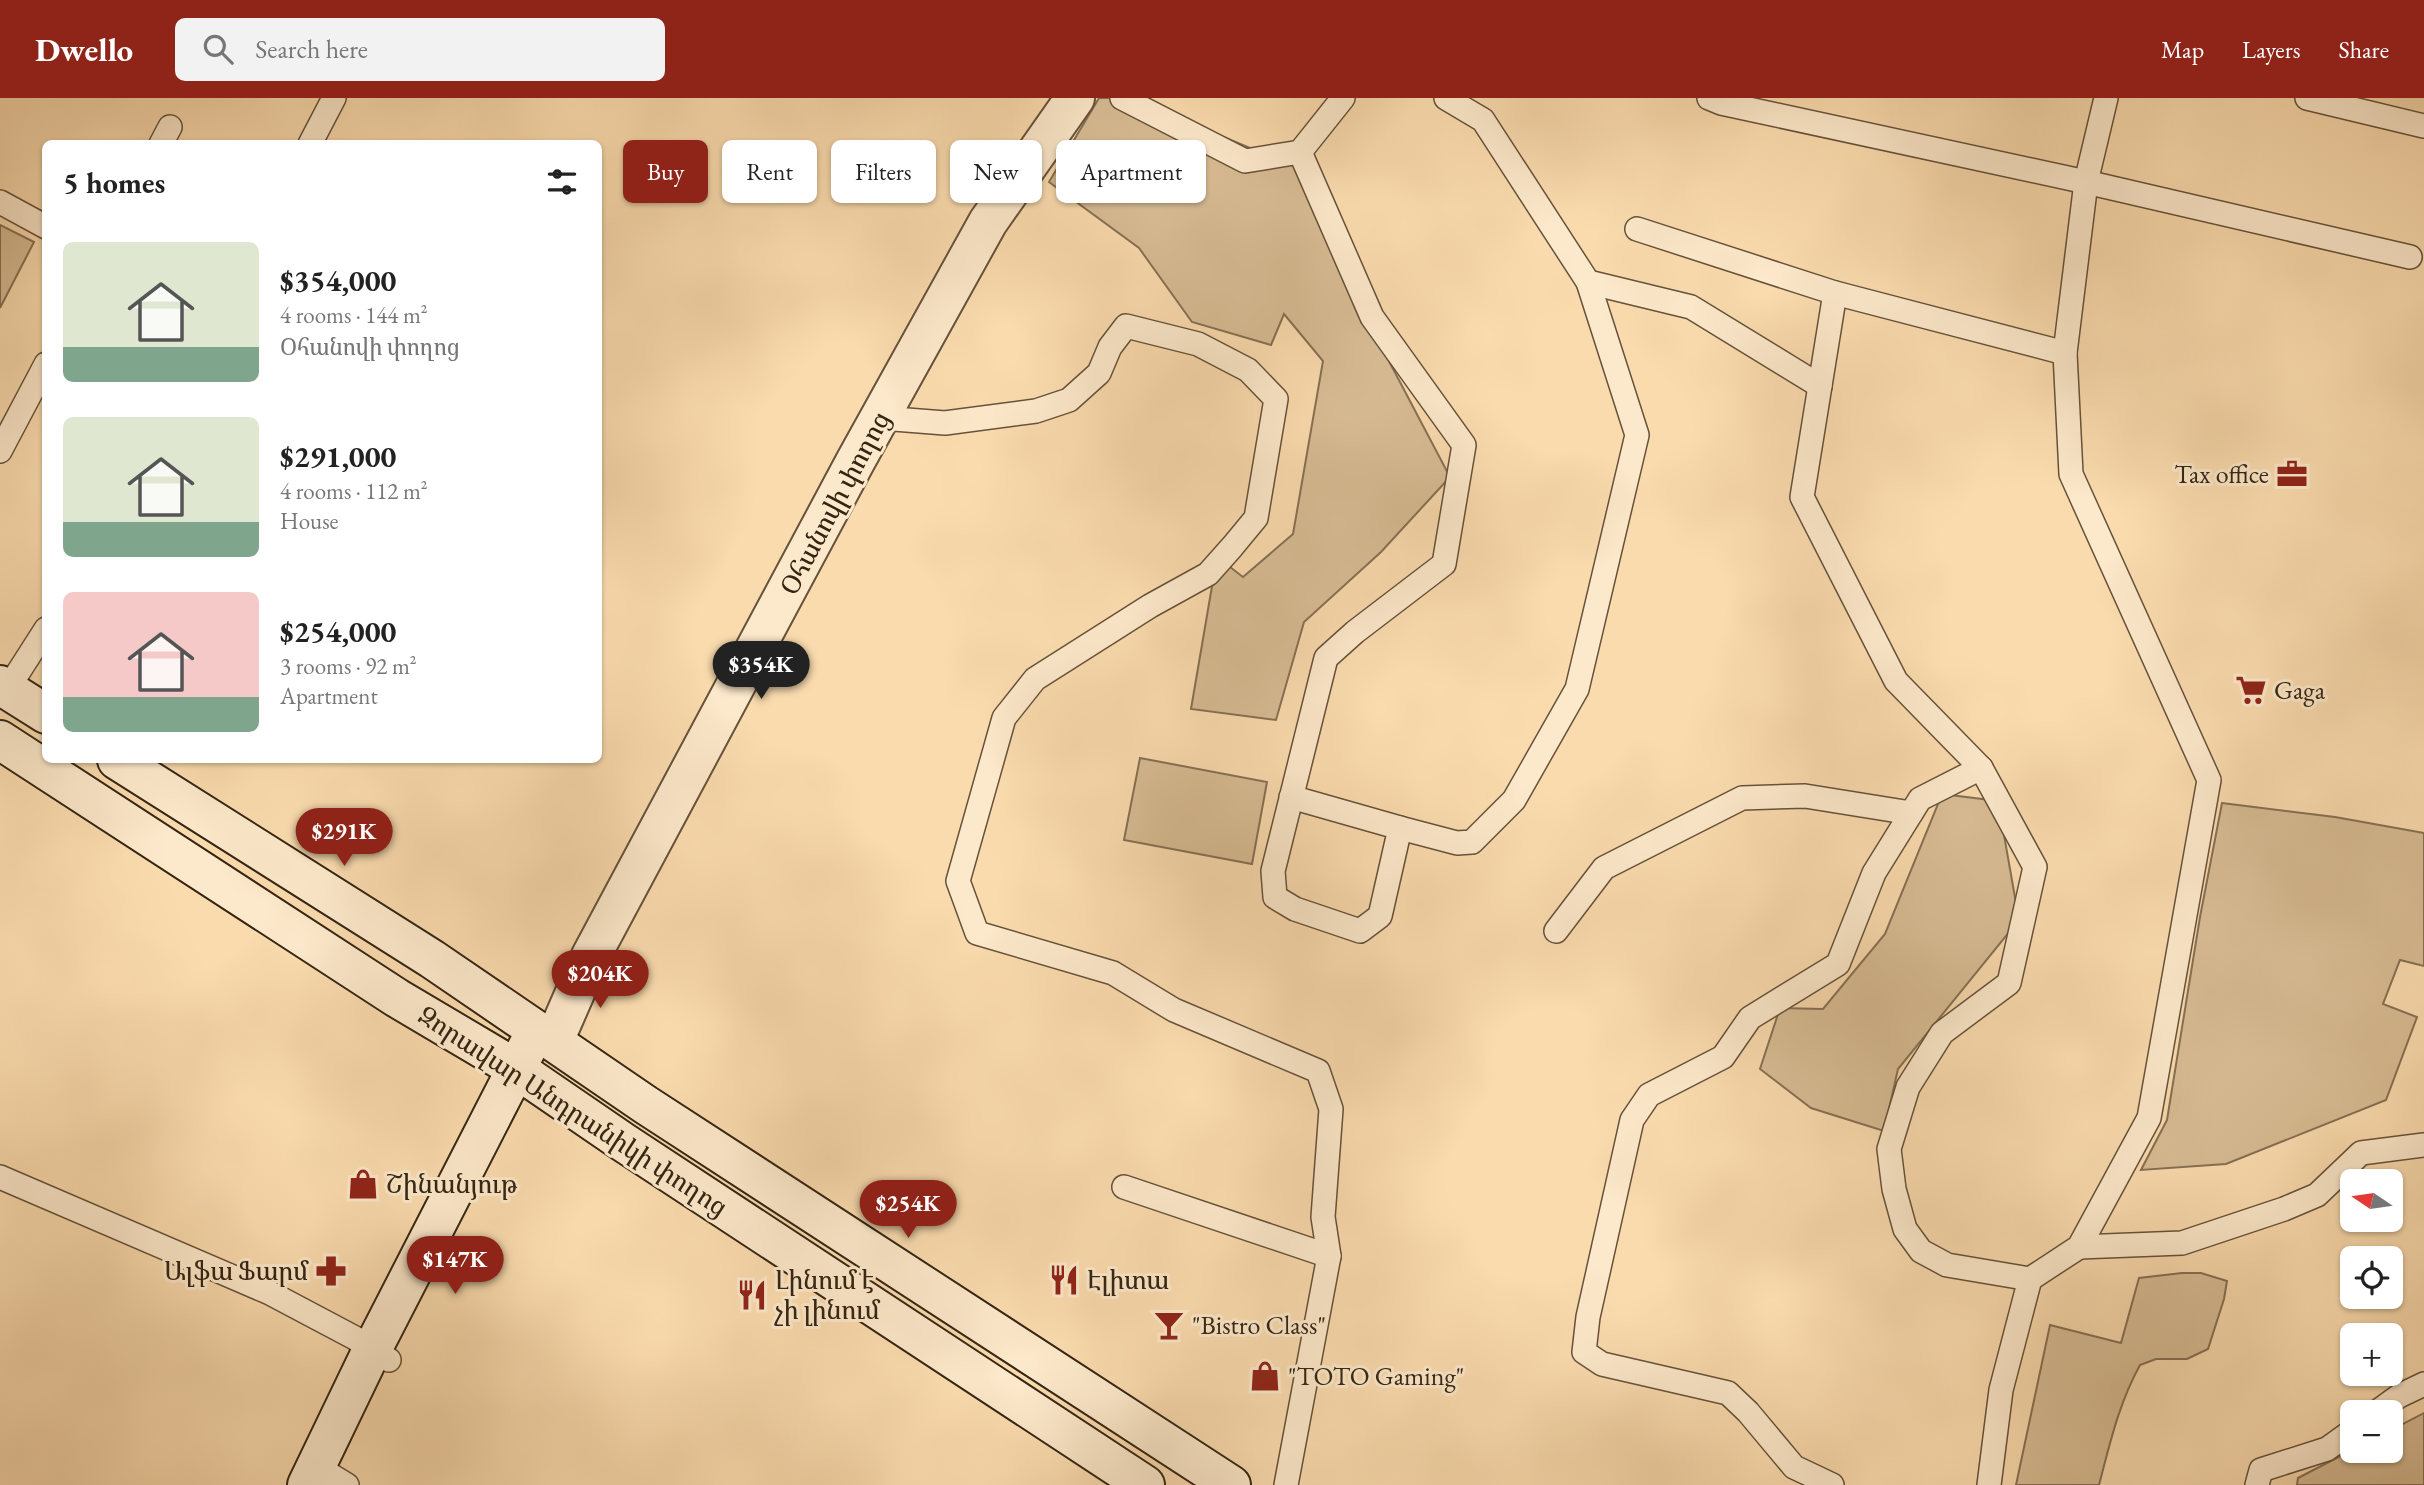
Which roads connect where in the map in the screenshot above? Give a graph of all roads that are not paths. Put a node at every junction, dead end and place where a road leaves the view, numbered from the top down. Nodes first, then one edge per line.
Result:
1 (334, 98) edge
2 (1074, 98) edge
3 (1122, 98) edge
4 (1343, 98) edge
5 (1446, 98) edge
6 (1709, 98) edge
7 (2106, 98) edge
8 (2307, 98) edge
9 (2424, 126) edge
10 (312, 140) edge
11 (1300, 152) junction
12 (2086, 182) junction
13 (0, 202) edge
14 (42, 225) edge
15 (1637, 229) dead end
16 (2410, 257) dead end
17 (1588, 282) junction
18 (1835, 293) junction
19 (2065, 352) junction
20 (42, 372) edge
21 (1820, 386) junction
22 (881, 418) junction
23 (0, 451) edge
24 (42, 635) edge
25 (3, 692) edge
26 (42, 712) edge
27 (0, 740) edge
28 (122, 763) edge
29 (1981, 768) junction
30 (1292, 797) junction
31 (1911, 813) junction
32 (1400, 828) junction
33 (1556, 931) dead end
34 (546, 1035) junction
35 (524, 1074) junction
36 (2424, 1145) edge
37 (0, 1177) edge
38 (1124, 1187) dead end
39 (2079, 1247) junction
40 (1329, 1256) junction
41 (2030, 1279) junction
42 (381, 1355) junction
43 (2424, 1384) edge
44 (2394, 1400) edge
45 (2340, 1439) edge
46 (326, 1479) edge
47 (1145, 1485) edge
48 (1231, 1485) edge
49 (1286, 1485) edge
50 (1832, 1485) edge
51 (1989, 1485) edge
52 (2257, 1485) edge

1 - 10 lane
2 - 22 main road, Օհանովի փողոց
3 - 11 lane
4 - 11 lane
5 - 17 lane
6 - 12 lane
7 - 12 lane
8 - 9 lane
11 - 30 lane
12 - 16 lane
12 - 19 lane
13 - 14 lane
15 - 18 lane
17 - 21 lane
17 - 32 lane
18 - 19 lane
18 - 21 lane
19 - 39 lane
20 - 23 lane
21 - 29 lane
22 - 34 main road, Օհանովի փողոց
22 - 40 lane
24 - 25 lane
25 - 26 main road
27 - 35 main road, Զորավար Անդրանիկի փողոց
28 - 34 main road, Զորավար Անդրանիկի փողոց
29 - 31 lane
29 - 41 lane
30 - 32 lane
30 - 32 lane
31 - 33 lane
31 - 50 lane
34 - 35 main road, Օհանովի փողոց
34 - 48 main road, Զորավար Անդրանիկի փողոց
35 - 42 main road, Օհանովի փողոց
35 - 47 main road, Զորավար Անդրանիկի փողոց
36 - 39 lane
37 - 42 lane
38 - 40 lane
39 - 41 lane
40 - 49 lane
41 - 51 lane
42 - 46 main road, Օհանովի փողոց
43 - 44 lane
45 - 52 lane

